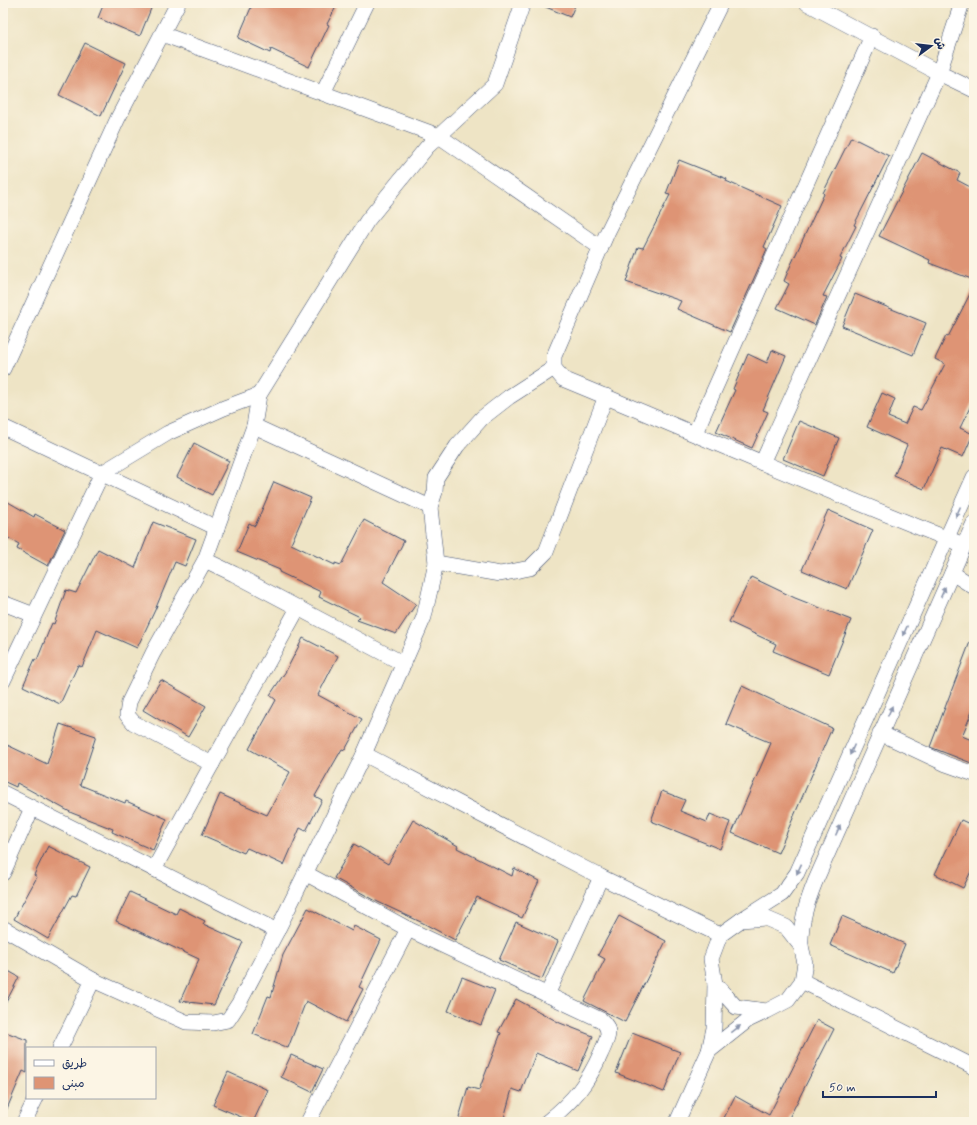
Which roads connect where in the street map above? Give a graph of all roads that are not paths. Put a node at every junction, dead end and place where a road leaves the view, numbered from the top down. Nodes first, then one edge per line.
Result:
1 (178, 3) edge
2 (367, 3) edge
3 (523, 3) edge
4 (722, 3) edge
5 (808, 3) edge
6 (962, 3) edge
7 (162, 34) junction
8 (872, 36) junction
9 (939, 73) junction
10 (974, 90) edge
11 (323, 93) junction
12 (439, 136) junction
13 (601, 248) junction
14 (3, 368) edge
15 (554, 368) junction
16 (259, 395) junction
17 (606, 396) junction
18 (254, 426) junction
19 (3, 427) edge
20 (695, 433) junction
21 (762, 464) junction
22 (102, 473) junction
23 (974, 477) edge
24 (430, 507) junction
25 (974, 523) edge
26 (217, 528) junction
27 (947, 538) junction
28 (964, 545) junction
29 (205, 560) junction
30 (436, 563) junction
31 (952, 573) junction
32 (974, 587) edge
33 (3, 603) edge
34 (298, 608) junction
35 (34, 615) junction
36 (404, 664) junction
37 (3, 682) edge
38 (880, 733) junction
39 (364, 754) junction
40 (212, 764) junction
41 (974, 774) edge
42 (3, 793) edge
43 (32, 808) junction
44 (154, 869) junction
45 (3, 873) edge
46 (305, 873) junction
47 (601, 877) junction
48 (741, 920) junction
49 (3, 928) edge
50 (408, 929) junction
51 (277, 930) junction
52 (720, 935) junction
53 (801, 946) junction
54 (93, 980) junction
55 (802, 981) junction
56 (715, 984) junction
57 (547, 995) junction
58 (767, 1011) junction
59 (60, 1047) edge
60 (709, 1051) junction
61 (974, 1067) edge
62 (36, 1099) edge
63 (24, 1122) edge
64 (308, 1122) edge
65 (547, 1122) edge
66 (677, 1122) edge

1 - 7 street
2 - 11 street
3 - 12 street
4 - 13 street
5 - 8 street
6 - 9 street
7 - 11 street
7 - 14 street
8 - 9 street
8 - 20 street
9 - 10 street
9 - 21 street
11 - 12 street
12 - 13 street
12 - 16 street
13 - 15 street
15 - 17 street
15 - 24 street
16 - 18 street
16 - 22 street
17 - 20 street
17 - 30 street
18 - 24 street
18 - 26 street
19 - 22 street
20 - 21 street
21 - 27 street
22 - 26 street
22 - 35 street
23 -> 27 street
24 - 30 street
25 - 28 street
26 - 29 street
27 - 28 street
27 -> 48 street
28 - 31 street
29 - 34 street
29 - 40 street
30 - 36 street
31 - 32 street
38 -> 31 street
33 - 35 street
34 - 36 street
34 - 40 street
35 - 37 street
36 - 39 street
38 - 41 street
53 -> 38 street
39 - 46 street
39 - 47 street
40 - 44 street
42 - 43 street
43 - 44 street
43 - 45 street
44 - 51 street
46 - 50 street
46 - 51 street
47 - 52 street
47 - 57 street
48 - 52 street
48 - 53 street
49 - 54 street
50 - 57 street
50 - 64 street
51 - 54 street
52 - 56 street
53 - 55 street
54 - 59 street
55 - 58 street
55 - 61 street
56 - 58 street
56 - 60 street
57 - 65 street
60 -> 58 street
60 - 66 street
62 - 63 street

